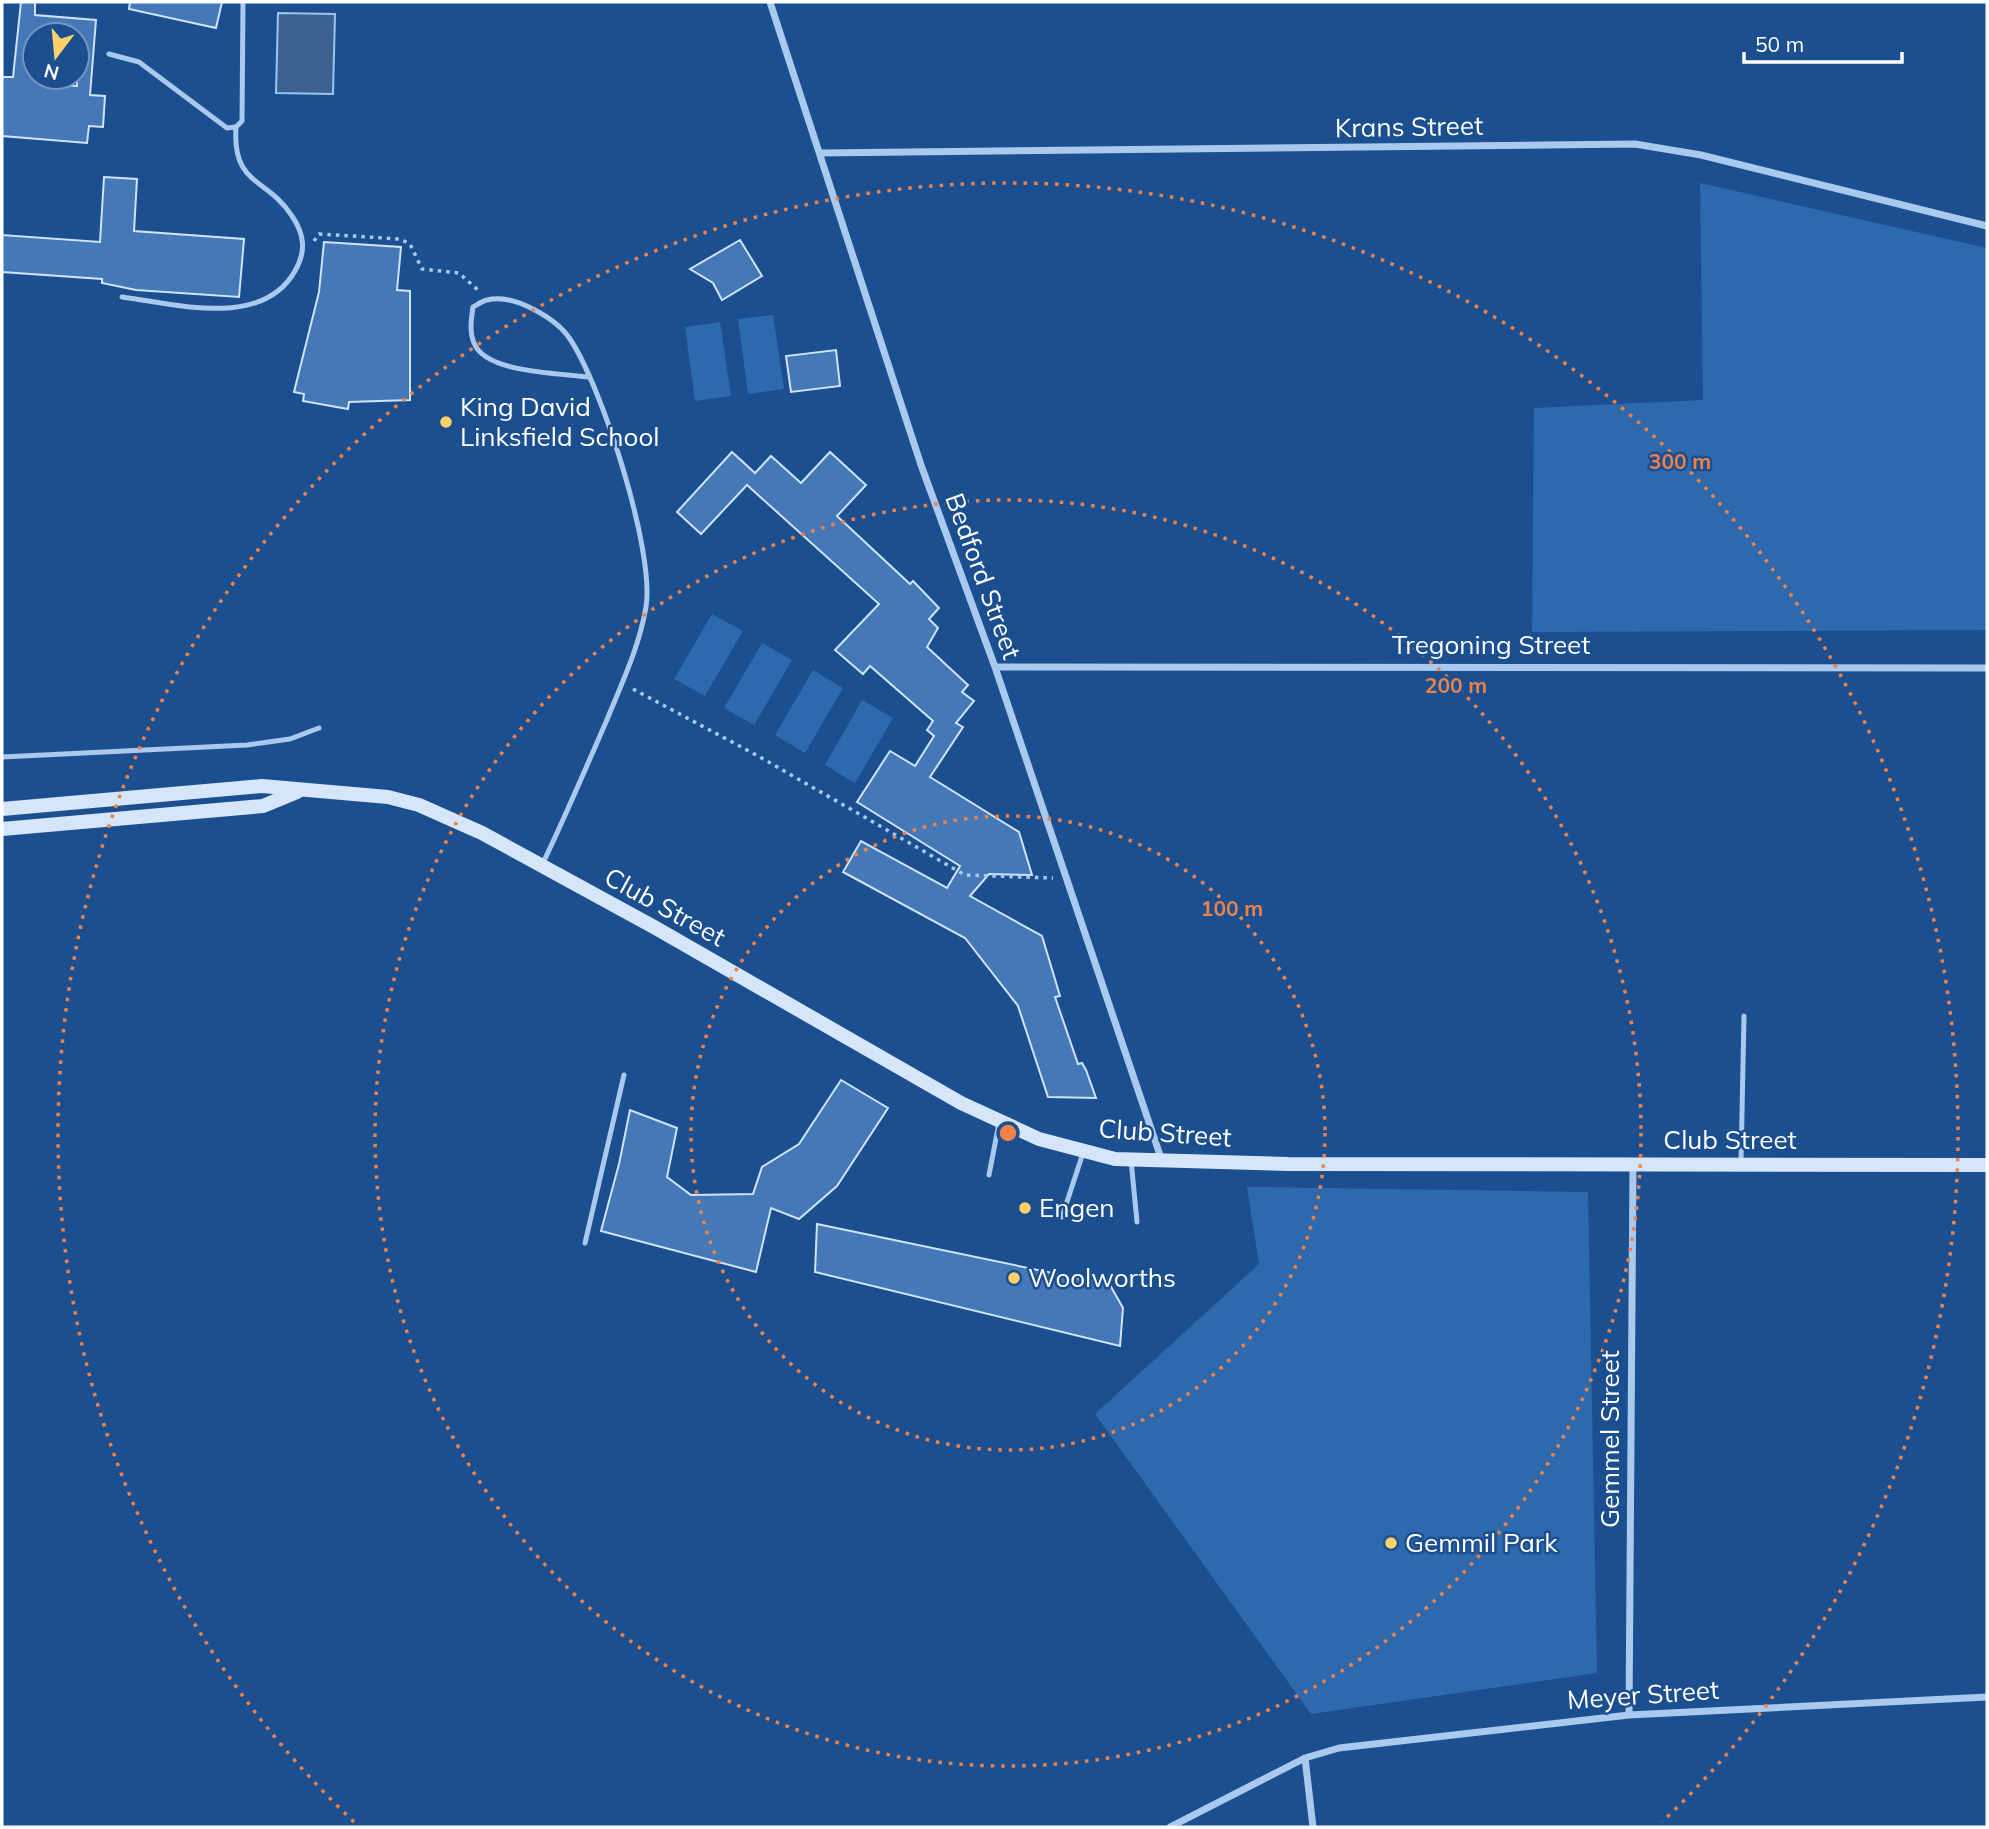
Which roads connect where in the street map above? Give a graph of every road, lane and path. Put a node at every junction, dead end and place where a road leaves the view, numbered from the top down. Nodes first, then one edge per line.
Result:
1 (243, 2) edge
2 (770, 2) edge
3 (109, 54) dead end
4 (236, 127) junction
5 (821, 153) junction
6 (1987, 226) edge
7 (304, 254) junction
8 (122, 297) dead end
9 (488, 299) junction
10 (588, 377) junction
11 (995, 667) junction
12 (1987, 668) edge
13 (622, 683) junction
14 (319, 728) dead end
15 (2, 757) edge
16 (301, 790) junction
17 (2, 809) edge
18 (2, 829) edge
19 (541, 867) junction
20 (1065, 879) junction
21 (1744, 1016) dead end
22 (624, 1075) dead end
23 (999, 1122) junction
24 (1083, 1152) junction
25 (1131, 1160) junction
26 (1163, 1163) junction
27 (1633, 1164) junction
28 (1741, 1165) junction
29 (1987, 1166) edge
30 (989, 1175) dead end
31 (1062, 1217) dead end
32 (1137, 1223) dead end
33 (585, 1243) dead end
34 (1987, 1697) edge
35 (1629, 1715) junction
36 (1305, 1758) junction
37 (1170, 1827) edge
38 (1313, 1827) edge

1 - 4 lane
2 - 5 street, Bedford Street
3 - 4 lane
4 - 7 lane
5 - 6 street, Krans Street
5 - 11 street, Bedford Street
7 - 8 lane
7 - 9 path
9 - 10 lane
9 - 10 lane
10 - 13 lane
11 - 12 street, Tregoning Street
11 - 20 street, Bedford Street
13 - 19 lane
13 - 20 path
14 - 15 lane
16 - 17 main road, Club Street
16 - 18 main road, Club Street
16 - 19 main road, Club Street
19 - 23 main road, Club Street
20 - 26 street, Bedford Street
21 - 28 lane
22 - 33 lane
23 - 24 main road, Club Street
23 - 30 lane
24 - 25 main road, Club Street
24 - 31 lane
25 - 26 main road, Club Street
25 - 32 lane
26 - 27 main road, Club Street
27 - 28 main road, Club Street
27 - 35 street, Gemmel Street
28 - 29 main road, Club Street
34 - 35 street, Meyer Street
35 - 36 street, Meyer Street
36 - 37 street, Meyer Street
36 - 38 street

